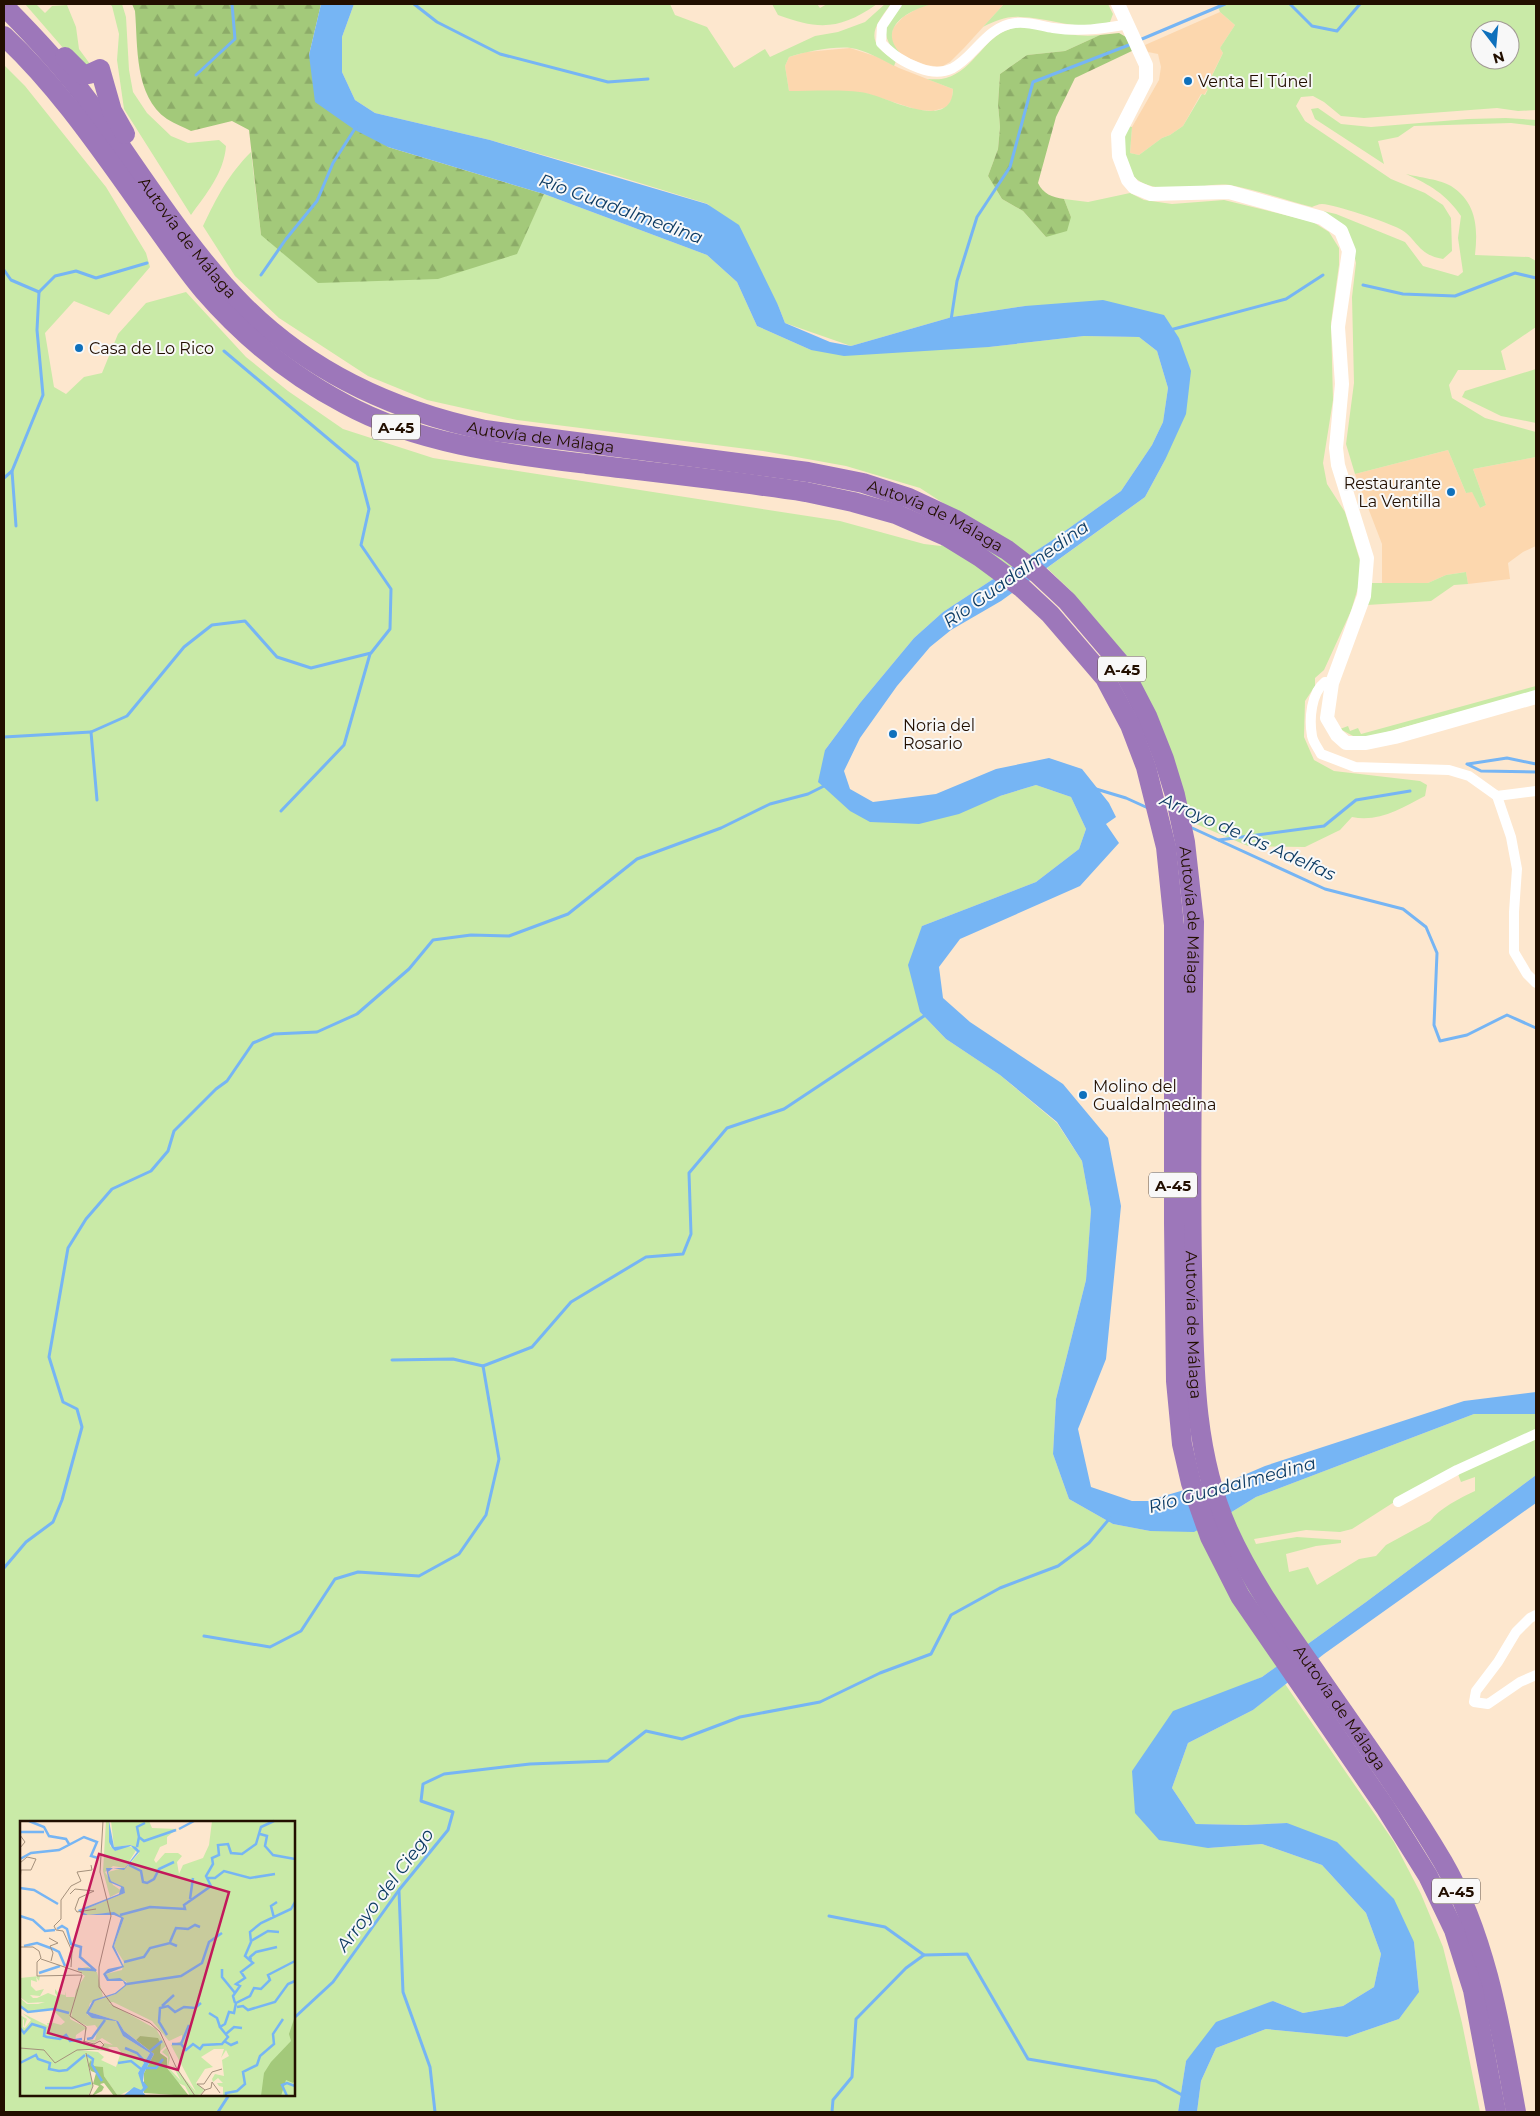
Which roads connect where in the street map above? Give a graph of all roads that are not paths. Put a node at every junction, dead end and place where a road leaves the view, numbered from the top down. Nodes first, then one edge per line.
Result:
1 (897, 4) edge
2 (1118, 4) edge
3 (4, 6) edge
4 (1128, 24) junction
5 (29, 31) junction
6 (4, 36) edge
7 (147, 183) junction
8 (950, 528) junction
9 (1332, 683) junction
10 (1536, 697) edge
11 (1138, 721) junction
12 (1536, 791) edge
13 (1497, 796) junction
14 (1536, 983) edge
15 (1536, 1434) edge
16 (1398, 1502) dead end
17 (1536, 1615) edge
18 (1536, 1675) edge
19 (1324, 1702) junction
20 (1496, 2112) edge
21 (1516, 2112) edge

1 - 4 street
2 - 4 street
3 - 5 highway, Autovía de Málaga / A-45
4 - 9 street
5 - 7 highway, Autovía de Málaga / A-45
5 - 7 highway
6 - 8 highway, Autovía de Málaga / A-45
7 - 8 highway, Autovía de Málaga / A-45
8 - 11 highway, Autovía de Málaga / A-45
8 - 11 highway, Autovía de Málaga / A-45
9 - 10 street
9 - 13 street
11 - 19 highway, Autovía de Málaga / A-45
12 - 13 street
13 - 14 street
15 - 16 street
17 - 18 street
19 - 20 highway, Autovía de Málaga / A-45
19 - 21 highway, Autovía de Málaga / A-45

